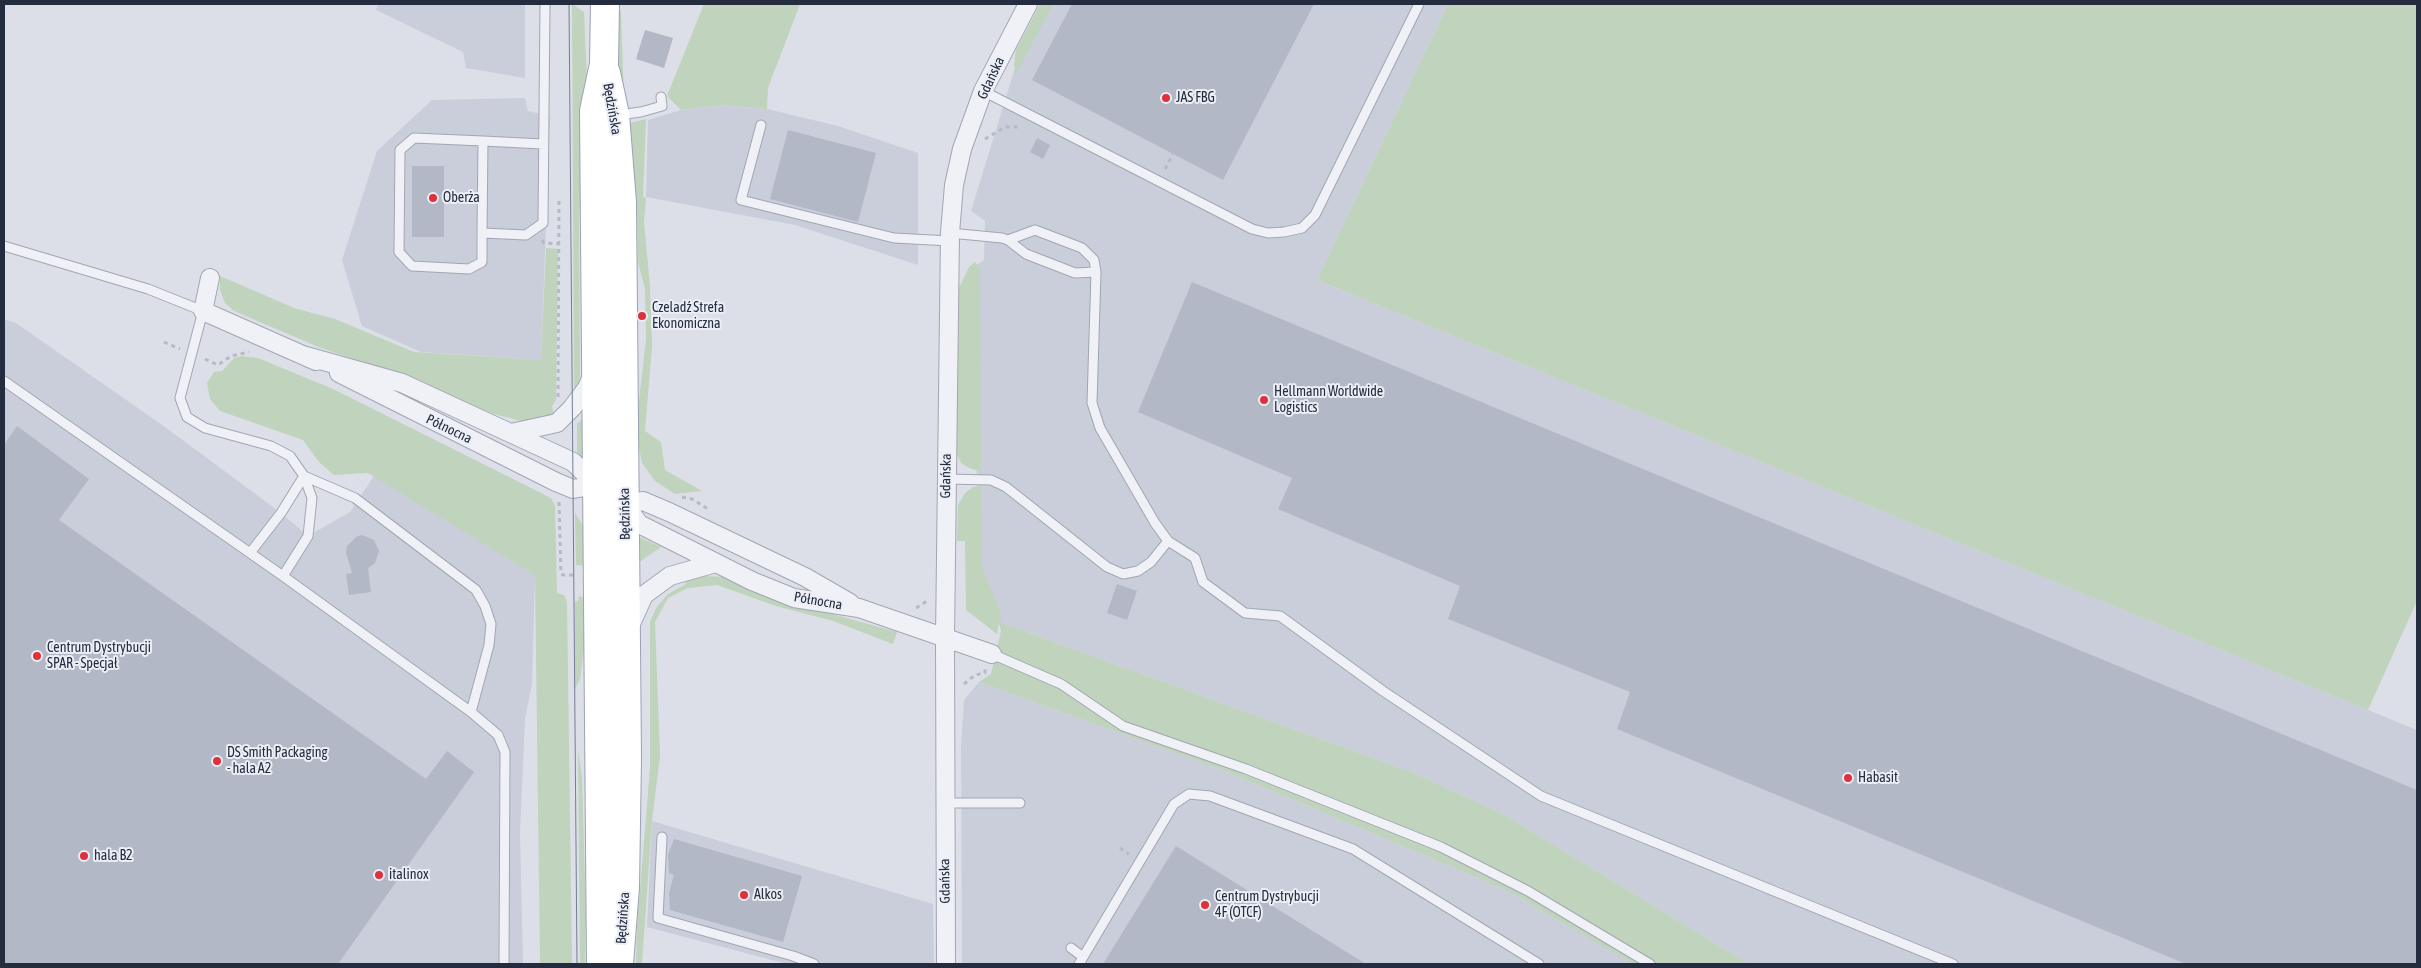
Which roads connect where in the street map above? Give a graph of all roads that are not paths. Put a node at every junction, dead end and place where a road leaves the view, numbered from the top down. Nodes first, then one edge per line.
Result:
1 (545, 4) edge
2 (605, 4) edge
3 (1028, 4) edge
4 (1419, 4) edge
5 (604, 64) junction
6 (983, 91) junction
7 (661, 97) dead end
8 (615, 115) junction
9 (761, 125) dead end
10 (483, 141) junction
11 (543, 144) junction
12 (482, 233) junction
13 (950, 237) junction
14 (1008, 240) junction
15 (4, 246) edge
16 (1096, 272) junction
17 (210, 278) dead end
18 (204, 311) junction
19 (306, 356) junction
20 (596, 364) junction
21 (4, 381) edge
22 (511, 433) junction
23 (304, 476) junction
24 (946, 479) junction
25 (596, 486) junction
26 (625, 504) junction
27 (1168, 541) junction
28 (250, 553) junction
29 (716, 563) junction
30 (283, 576) junction
31 (859, 608) junction
32 (626, 635) junction
33 (945, 638) junction
34 (990, 654) joint
35 (471, 712) junction
36 (1020, 802) dead end
37 (944, 803) junction
38 (662, 837) dead end
39 (1071, 948) dead end
40 (1081, 960) edge
41 (504, 964) edge
42 (601, 964) edge
43 (620, 964) edge
44 (814, 964) edge
45 (946, 964) edge
46 (1539, 964) edge
47 (1650, 964) edge
48 (1953, 964) edge

1 - 11 lane
2 - 5 main road, Będzińska
3 - 6 street, Gdańska
4 - 6 lane
5 - 8 main road, Będzińska
5 - 20 main road, Będzińska
6 - 13 street, Gdańska
7 - 8 lane
8 - 26 main road, Będzińska
9 - 13 lane
10 - 11 lane
10 - 12 lane
10 - 12 lane
11 - 12 lane
13 - 14 lane
13 - 24 street, Gdańska
14 - 16 lane
14 - 16 lane
15 - 18 lane
16 - 27 lane
17 - 18 street
18 - 19 street, Północna
18 - 23 lane
19 - 22 street, Północna
19 - 25 street, Północna
20 - 22 street
20 - 25 main road, Będzińska
21 - 28 lane
22 - 25 street, Północna
23 - 28 lane
23 - 30 lane
23 - 35 lane
24 - 27 lane
24 - 33 street, Gdańska
25 - 26 street, Północna
25 - 42 main road, Będzińska
26 - 29 street, Północna
26 - 31 street, Północna
26 - 32 main road, Będzińska
27 - 48 lane
28 - 30 lane
29 - 31 street, Północna
29 - 32 street
30 - 35 lane
31 - 33 street, Północna
32 - 43 main road, Będzińska
33 - 34 street, Północna
33 - 37 street, Gdańska
34 - 47 lane
35 - 41 lane
36 - 37 lane
37 - 45 street, Gdańska
38 - 44 lane
39 - 40 lane
40 - 46 lane

